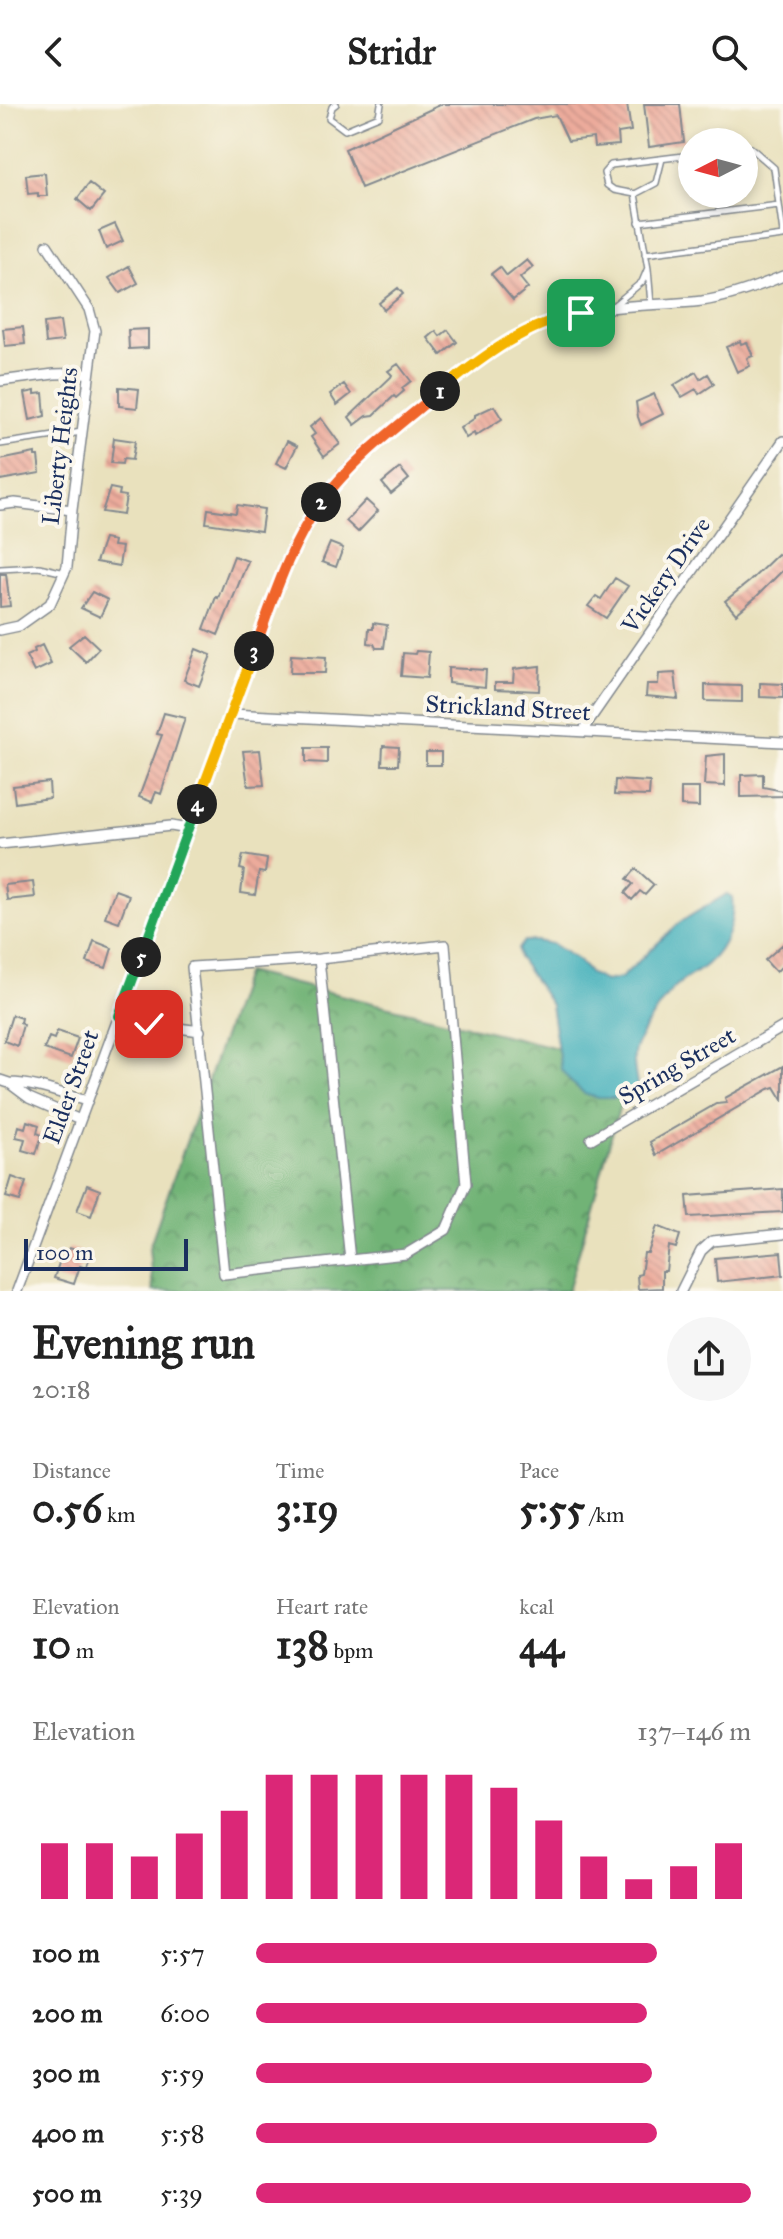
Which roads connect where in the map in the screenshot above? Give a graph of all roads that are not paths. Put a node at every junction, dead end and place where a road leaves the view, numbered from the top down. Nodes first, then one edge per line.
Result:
1 (336, 104) edge
2 (381, 104) edge
3 (758, 154) edge
4 (678, 157) edge
5 (662, 159) junction
6 (635, 194) junction
7 (779, 205) junction
8 (639, 222) junction
9 (783, 235) edge
10 (47, 245) dead end
11 (645, 254) junction
12 (648, 269) junction
13 (783, 276) edge
14 (651, 304) junction
15 (611, 307) junction
16 (89, 373) junction
17 (0, 381) edge
18 (82, 432) junction
19 (783, 441) edge
20 (0, 444) edge
21 (0, 505) edge
22 (72, 510) junction
23 (0, 569) edge
24 (65, 573) junction
25 (0, 630) edge
26 (231, 714) junction
27 (584, 732) junction
28 (783, 742) edge
29 (188, 829) junction
30 (0, 844) edge
31 (319, 959) junction
32 (119, 1016) junction
33 (783, 1027) edge
34 (200, 1031) junction
35 (5, 1082) edge
36 (87, 1101) junction
37 (80, 1120) junction
38 (591, 1139) dead end
39 (783, 1234) edge
40 (350, 1260) junction
41 (17, 1291) edge
42 (681, 1291) edge

1 - 2 lane
3 - 7 lane
4 - 5 lane
5 - 6 lane
5 - 6 lane
6 - 8 lane
7 - 8 lane
7 - 9 lane
8 - 11 lane
9 - 11 lane
10 - 16 street, Liberty Heights
11 - 12 lane
12 - 14 lane
12 - 15 lane
13 - 14 street, Elder Street
14 - 15 street, Elder Street
15 - 26 street, Elder Street
16 - 17 street
16 - 18 street, Liberty Heights
18 - 20 lane
18 - 22 street, Liberty Heights
19 - 27 street, Vickery Drive
21 - 22 street
22 - 24 street, Liberty Heights
23 - 24 lane
24 - 25 street, Liberty Heights
26 - 27 street, Strickland Street
26 - 29 street, Elder Street
27 - 28 street, Strickland Street
29 - 30 street
29 - 32 street, Elder Street
31 - 34 street
31 - 40 street
31 - 40 street
32 - 34 street
32 - 36 street, Elder Street
33 - 38 street, Spring Street
34 - 40 street
35 - 36 street
35 - 37 street
36 - 37 street, Elder Street
37 - 41 street, Elder Street
39 - 42 street

